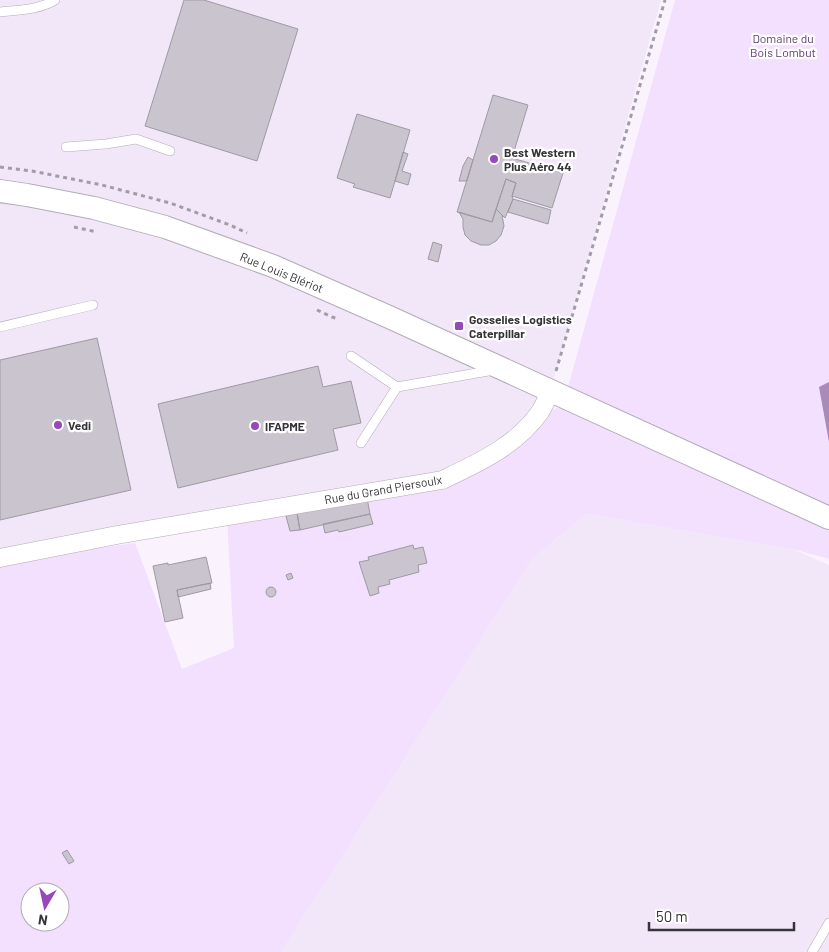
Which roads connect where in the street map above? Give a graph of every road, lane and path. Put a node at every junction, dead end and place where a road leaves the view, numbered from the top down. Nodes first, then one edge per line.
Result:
1 (55, 0) edge
2 (665, 0) edge
3 (0, 12) edge
4 (66, 147) dead end
5 (170, 151) dead end
6 (0, 167) edge
7 (56, 176) dead end
8 (0, 191) edge
9 (73, 227) dead end
10 (102, 233) dead end
11 (93, 305) dead end
12 (0, 327) edge
13 (351, 356) dead end
14 (502, 369) junction
15 (397, 388) junction
16 (550, 392) junction
17 (361, 443) dead end
18 (829, 518) edge
19 (0, 558) edge
20 (829, 923) edge
21 (812, 952) edge

1 - 3 lane
2 - 16 path
4 - 5 lane
6 - 7 path
8 - 14 street, Rue Louis Blériot
9 - 10 path
11 - 12 lane
13 - 15 lane
14 - 15 lane
14 - 16 street, Rue Louis Blériot
15 - 17 lane
16 - 18 street
16 - 19 street, Rue du Grand Piersoulx
20 - 21 lane

